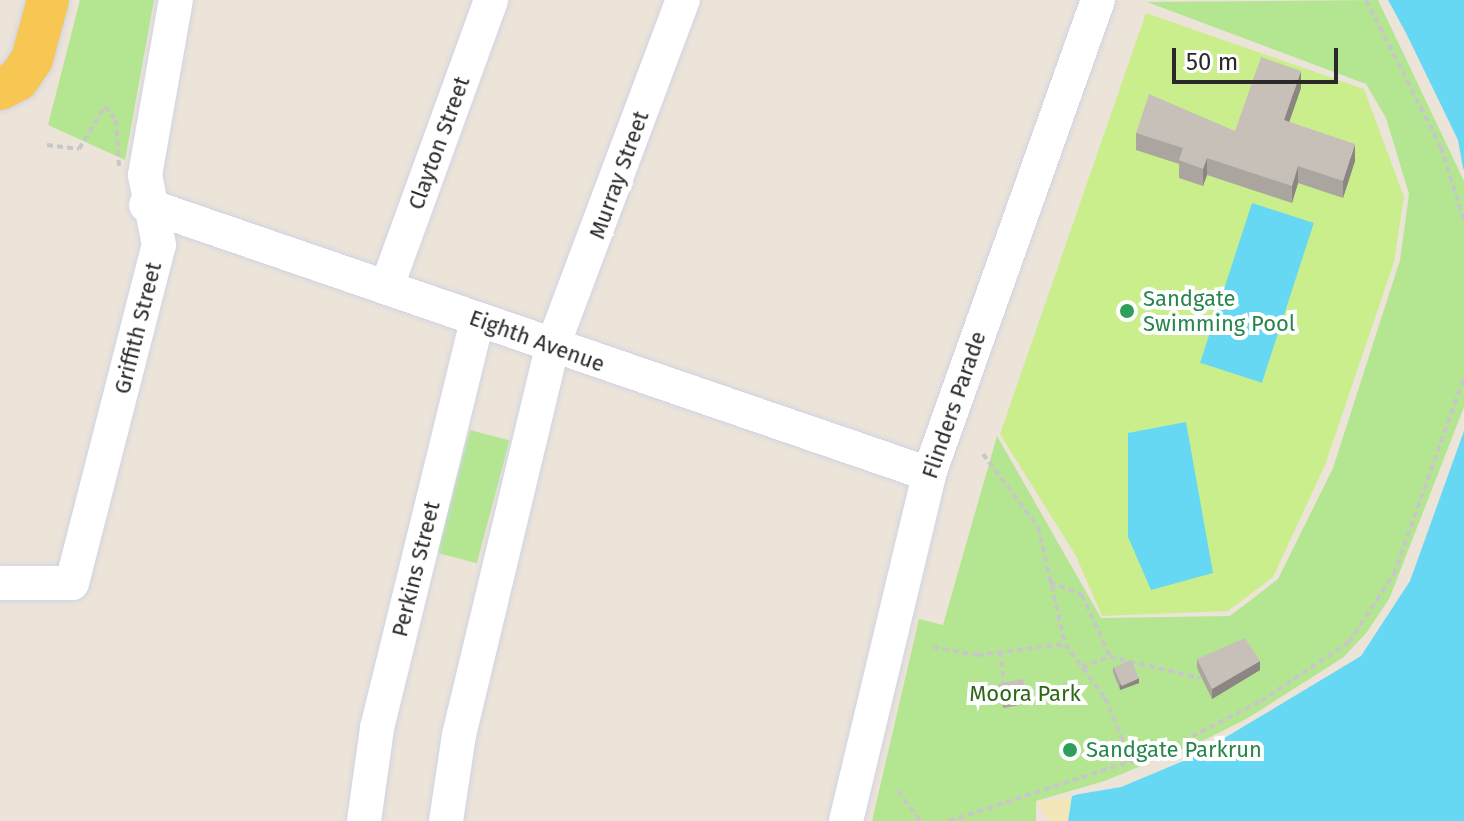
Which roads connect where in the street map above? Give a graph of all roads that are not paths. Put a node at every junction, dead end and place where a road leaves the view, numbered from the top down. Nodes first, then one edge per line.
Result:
1 (48, 0) edge
2 (176, 0) edge
3 (491, 0) edge
4 (683, 0) edge
5 (1098, 0) edge
6 (0, 89) edge
7 (146, 205) junction
8 (387, 286) junction
9 (477, 320) junction
10 (552, 348) junction
11 (929, 474) junction
12 (0, 583) edge
13 (364, 821) edge
14 (446, 821) edge
15 (846, 821) edge

1 - 6 main road
2 - 7 street, Griffith Street
3 - 8 street, Clayton Street
4 - 10 street, Murray Street
5 - 11 street, Flinders Parade
7 - 8 street, Eighth Avenue
7 - 12 street, Griffith Street
8 - 9 street, Eighth Avenue
9 - 10 street, Eighth Avenue
9 - 13 street, Perkins Street
10 - 11 street, Eighth Avenue
10 - 14 street
11 - 15 street, Flinders Parade

